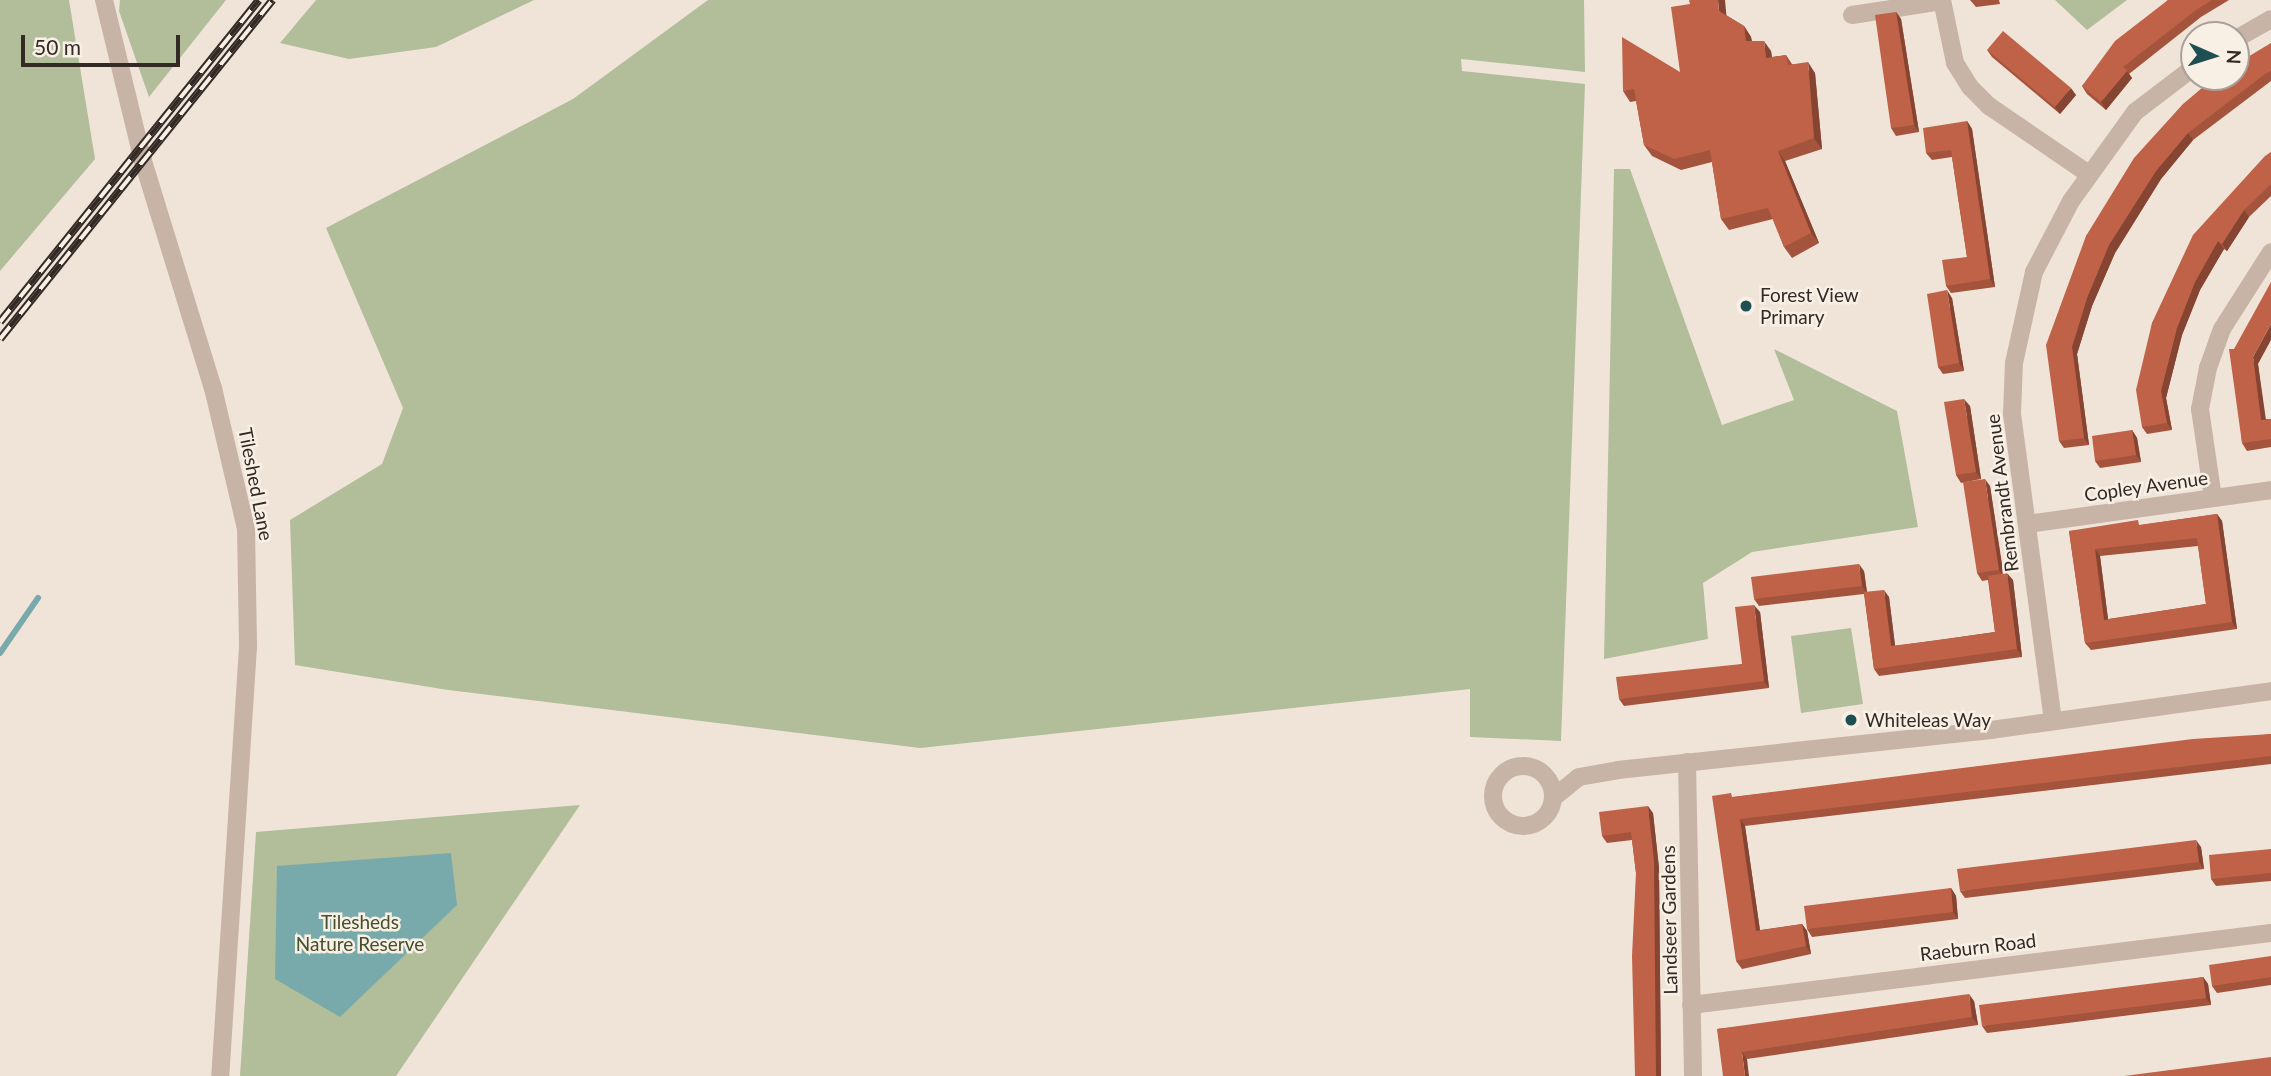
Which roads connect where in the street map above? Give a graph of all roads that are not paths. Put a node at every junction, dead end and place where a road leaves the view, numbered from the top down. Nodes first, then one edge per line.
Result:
1 (104, 0) edge
2 (1942, 1) edge
3 (1852, 15) dead end
4 (2271, 19) edge
5 (2250, 31) edge
6 (2180, 78) edge
7 (2090, 175) junction
8 (2271, 252) edge
9 (2271, 490) edge
10 (2213, 498) junction
11 (2026, 524) junction
12 (2271, 691) edge
13 (2053, 721) junction
14 (1687, 762) junction
15 (1541, 771) junction
16 (1579, 777) junction
17 (1553, 798) junction
18 (2271, 933) edge
19 (1691, 1004) junction
20 (220, 1076) edge
21 (1693, 1076) edge

1 - 20 street, Tileshed Lane
2 - 3 street
2 - 7 street
4 - 5 street
6 - 7 street, Rembrandt Avenue
7 - 11 street, Rembrandt Avenue
8 - 10 street
9 - 10 street, Copley Avenue
10 - 11 street, Copley Avenue
11 - 13 street, Rembrandt Avenue
12 - 13 street
13 - 14 street
14 - 16 street
14 - 19 street, Landseer Gardens
15 - 16 street
15 - 17 street
15 - 17 street
16 - 17 street
18 - 19 street, Raeburn Road
19 - 21 street, Landseer Gardens

